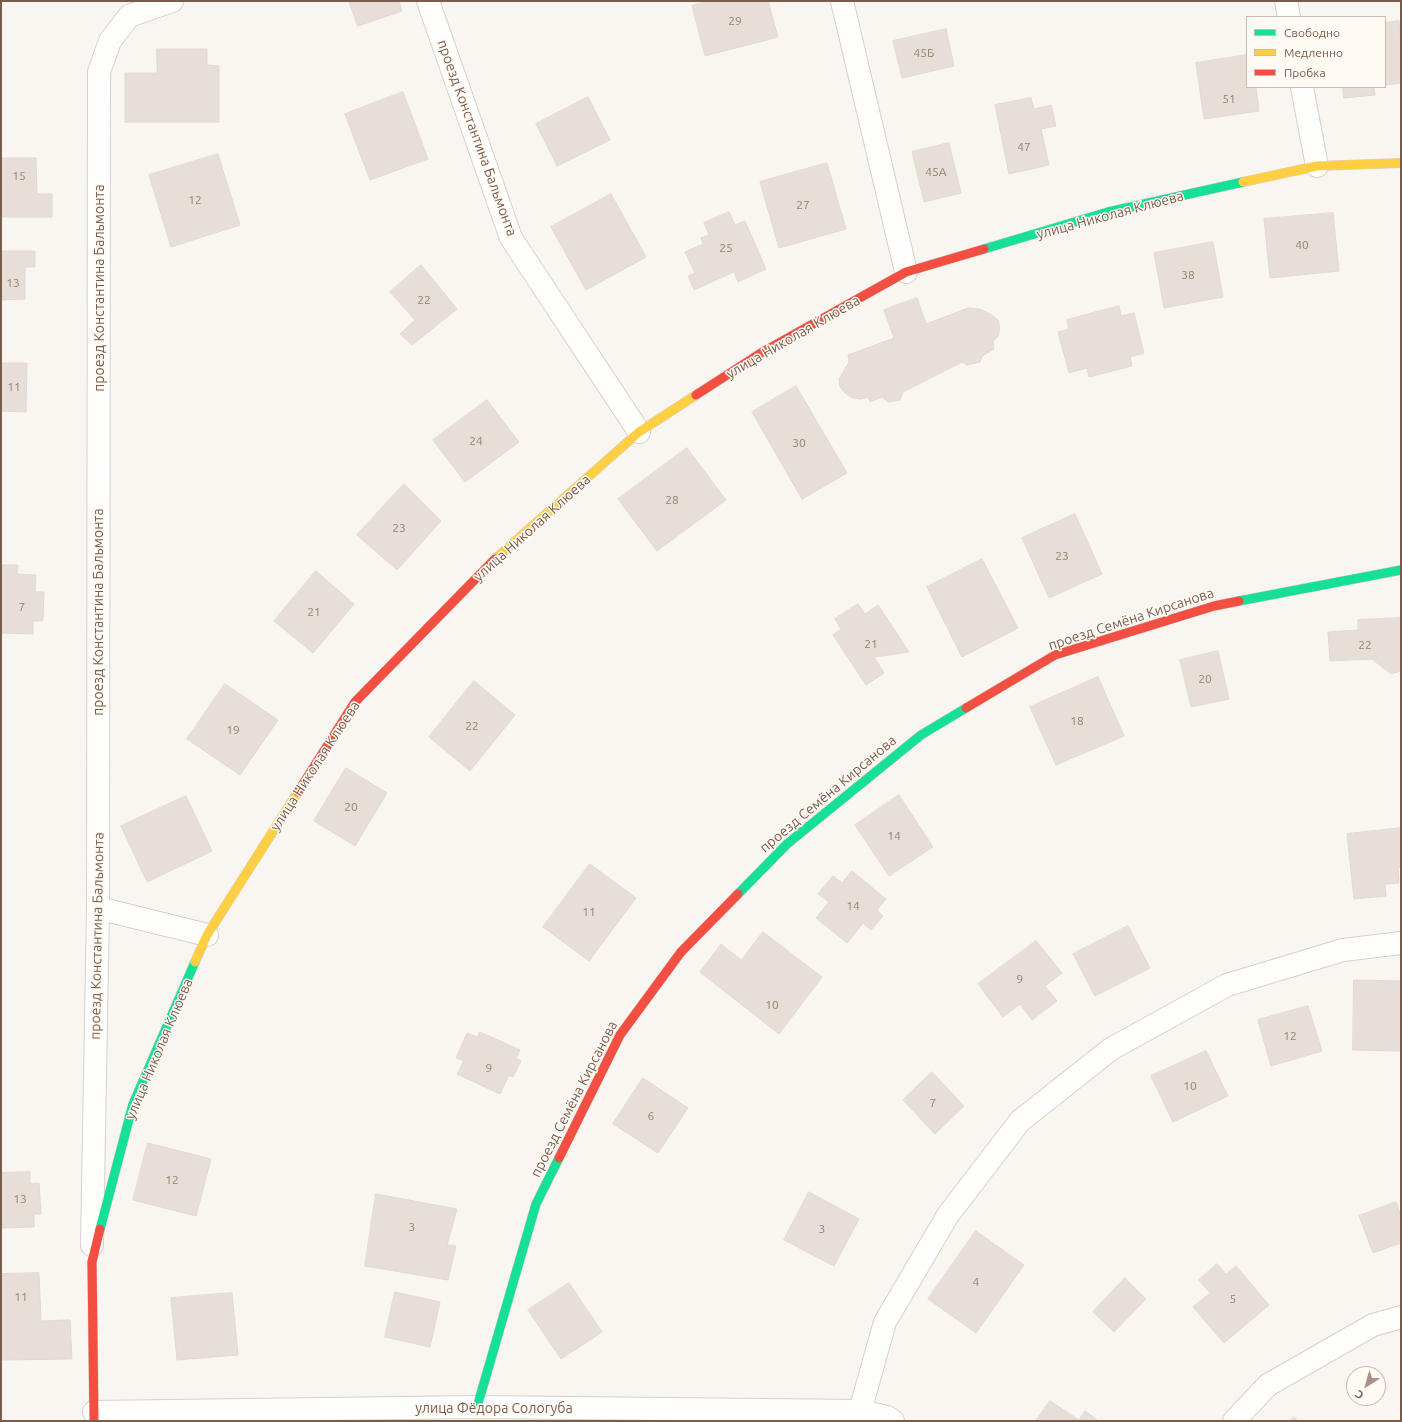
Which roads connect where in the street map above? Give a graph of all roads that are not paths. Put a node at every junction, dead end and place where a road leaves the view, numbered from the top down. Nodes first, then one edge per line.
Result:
1 (172, 1) edge
2 (428, 1) edge
3 (842, 1) edge
4 (1286, 1) edge
5 (1289, 16) edge
6 (1302, 88) edge
7 (1401, 163) edge
8 (1317, 166) junction
9 (906, 272) junction
10 (639, 432) junction
11 (1401, 570) edge
12 (98, 908) junction
13 (207, 935) junction
14 (1401, 943) edge
15 (92, 1262) junction
16 (1401, 1317) edge
17 (477, 1407) junction
18 (860, 1411) junction
19 (94, 1416) edge
20 (893, 1421) edge
21 (1234, 1421) edge

1 - 12 street, проезд Константина Бальмонта
2 - 10 street, проезд Константина Бальмонта
3 - 9 street
4 - 5 street
6 - 8 street
7 - 8 street, улица Николая Клюева
8 - 9 street, улица Николая Клюева
9 - 10 street, улица Николая Клюева
10 - 13 street, улица Николая Клюева
11 - 17 street, проезд Семёна Кирсанова
12 - 13 street
12 - 15 street, проезд Константина Бальмонта
13 - 15 street, улица Николая Клюева
14 - 18 street
15 - 19 street, улица Николая Клюева
16 - 21 street
17 - 18 street, улица Фёдора Сологуба
17 - 19 street, улица Фёдора Сологуба
18 - 20 street, улица Фёдора Сологуба

